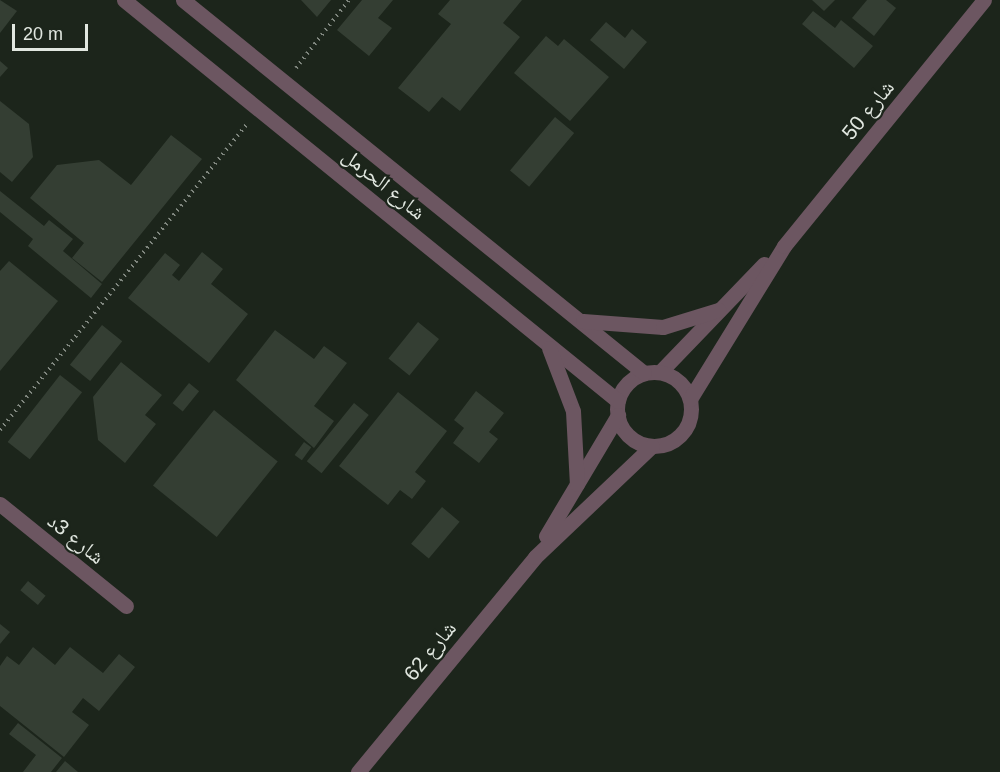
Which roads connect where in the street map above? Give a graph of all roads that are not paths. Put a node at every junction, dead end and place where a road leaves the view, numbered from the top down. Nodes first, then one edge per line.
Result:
1 (124, 0) edge
2 (183, 0) edge
3 (984, 0) edge
4 (784, 246) junction
5 (717, 310) junction
6 (578, 319) junction
7 (546, 343) junction
8 (652, 373) junction
9 (690, 399) junction
10 (618, 408) junction
11 (652, 446) junction
12 (577, 484) junction
13 (0, 504) edge
14 (535, 556) junction
15 (126, 606) dead end
16 (358, 772) edge

1 - 7 street, شارع الحرمل
2 - 6 street, شارع الحرمل
3 - 4 street, شارع 50
4 - 5 street, شارع 50
4 - 9 street, شارع 50
5 - 6 street
5 - 8 street, شارع 50
6 - 8 street, شارع الحرمل
7 - 10 street, شارع الحرمل
7 - 12 street
8 - 9 street
8 - 10 street
9 - 11 street
10 - 11 street
10 - 12 street, شارع 62
11 - 14 street, شارع 62
12 - 14 street, شارع 62
13 - 15 street, شارع 3د
14 - 16 street, شارع 62

